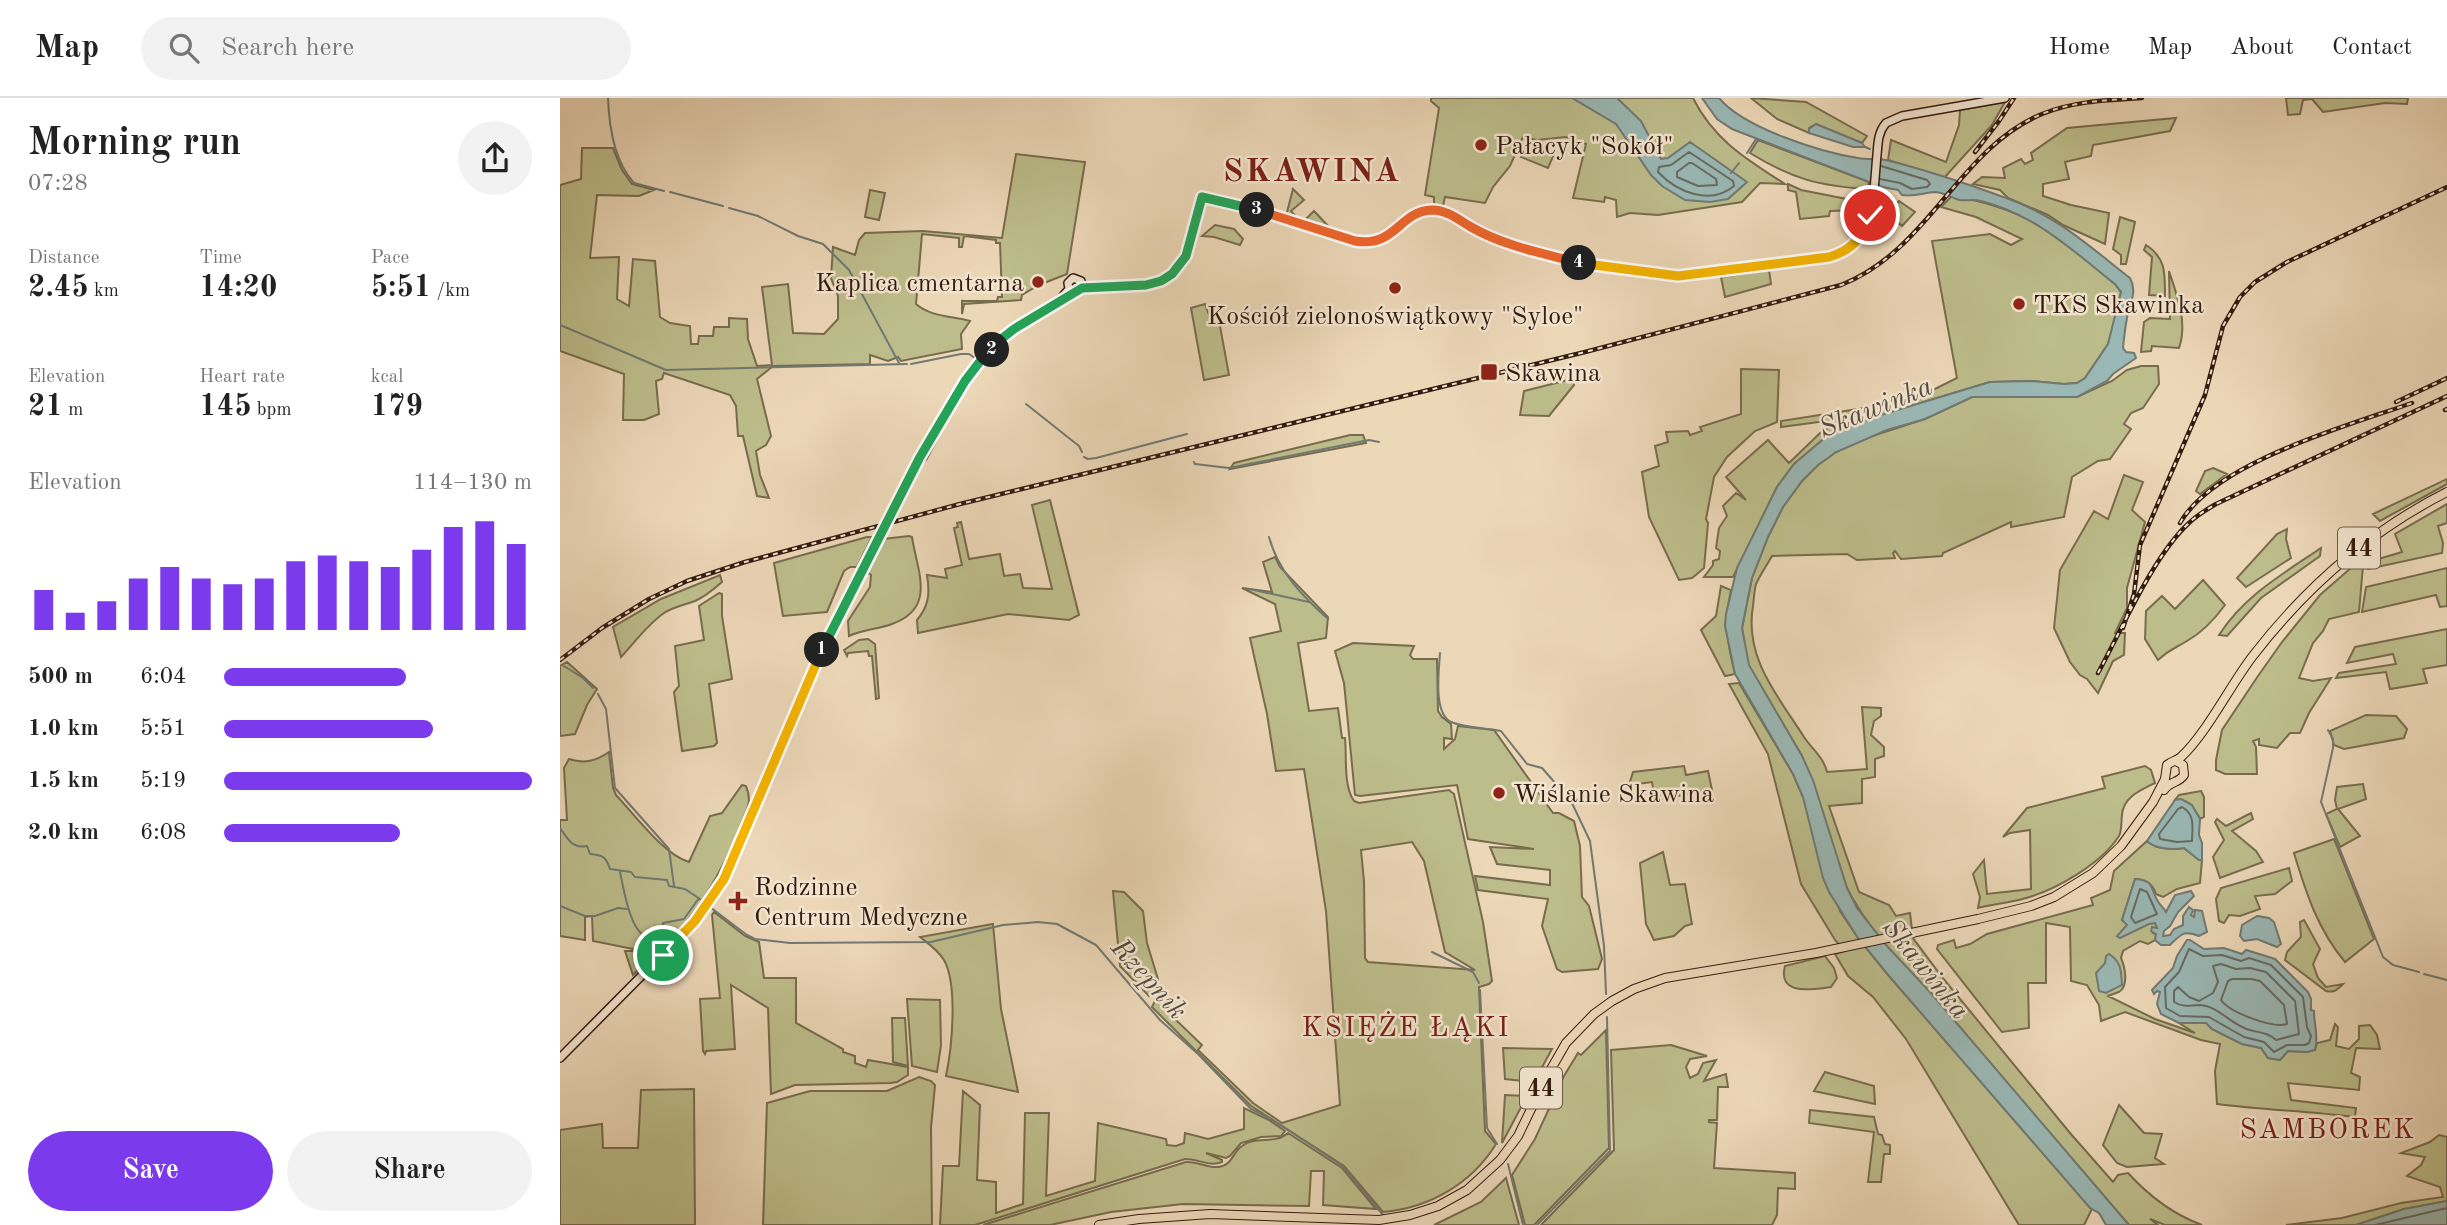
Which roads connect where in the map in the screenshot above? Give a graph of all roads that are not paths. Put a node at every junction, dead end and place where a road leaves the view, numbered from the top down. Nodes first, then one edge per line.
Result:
1 (2005, 98) edge
2 (1082, 285) junction
3 (1071, 291) junction
4 (2447, 492) edge
5 (2179, 763) junction
6 (2170, 778) junction
7 (560, 1058) edge
8 (1099, 1225) edge

1 - 2 main road
2 - 3 main road
2 - 3 main road
3 - 7 main road, bridge
4 - 5 main road, 44
5 - 6 main road, 44
5 - 6 main road, 44
6 - 8 main road, 44

